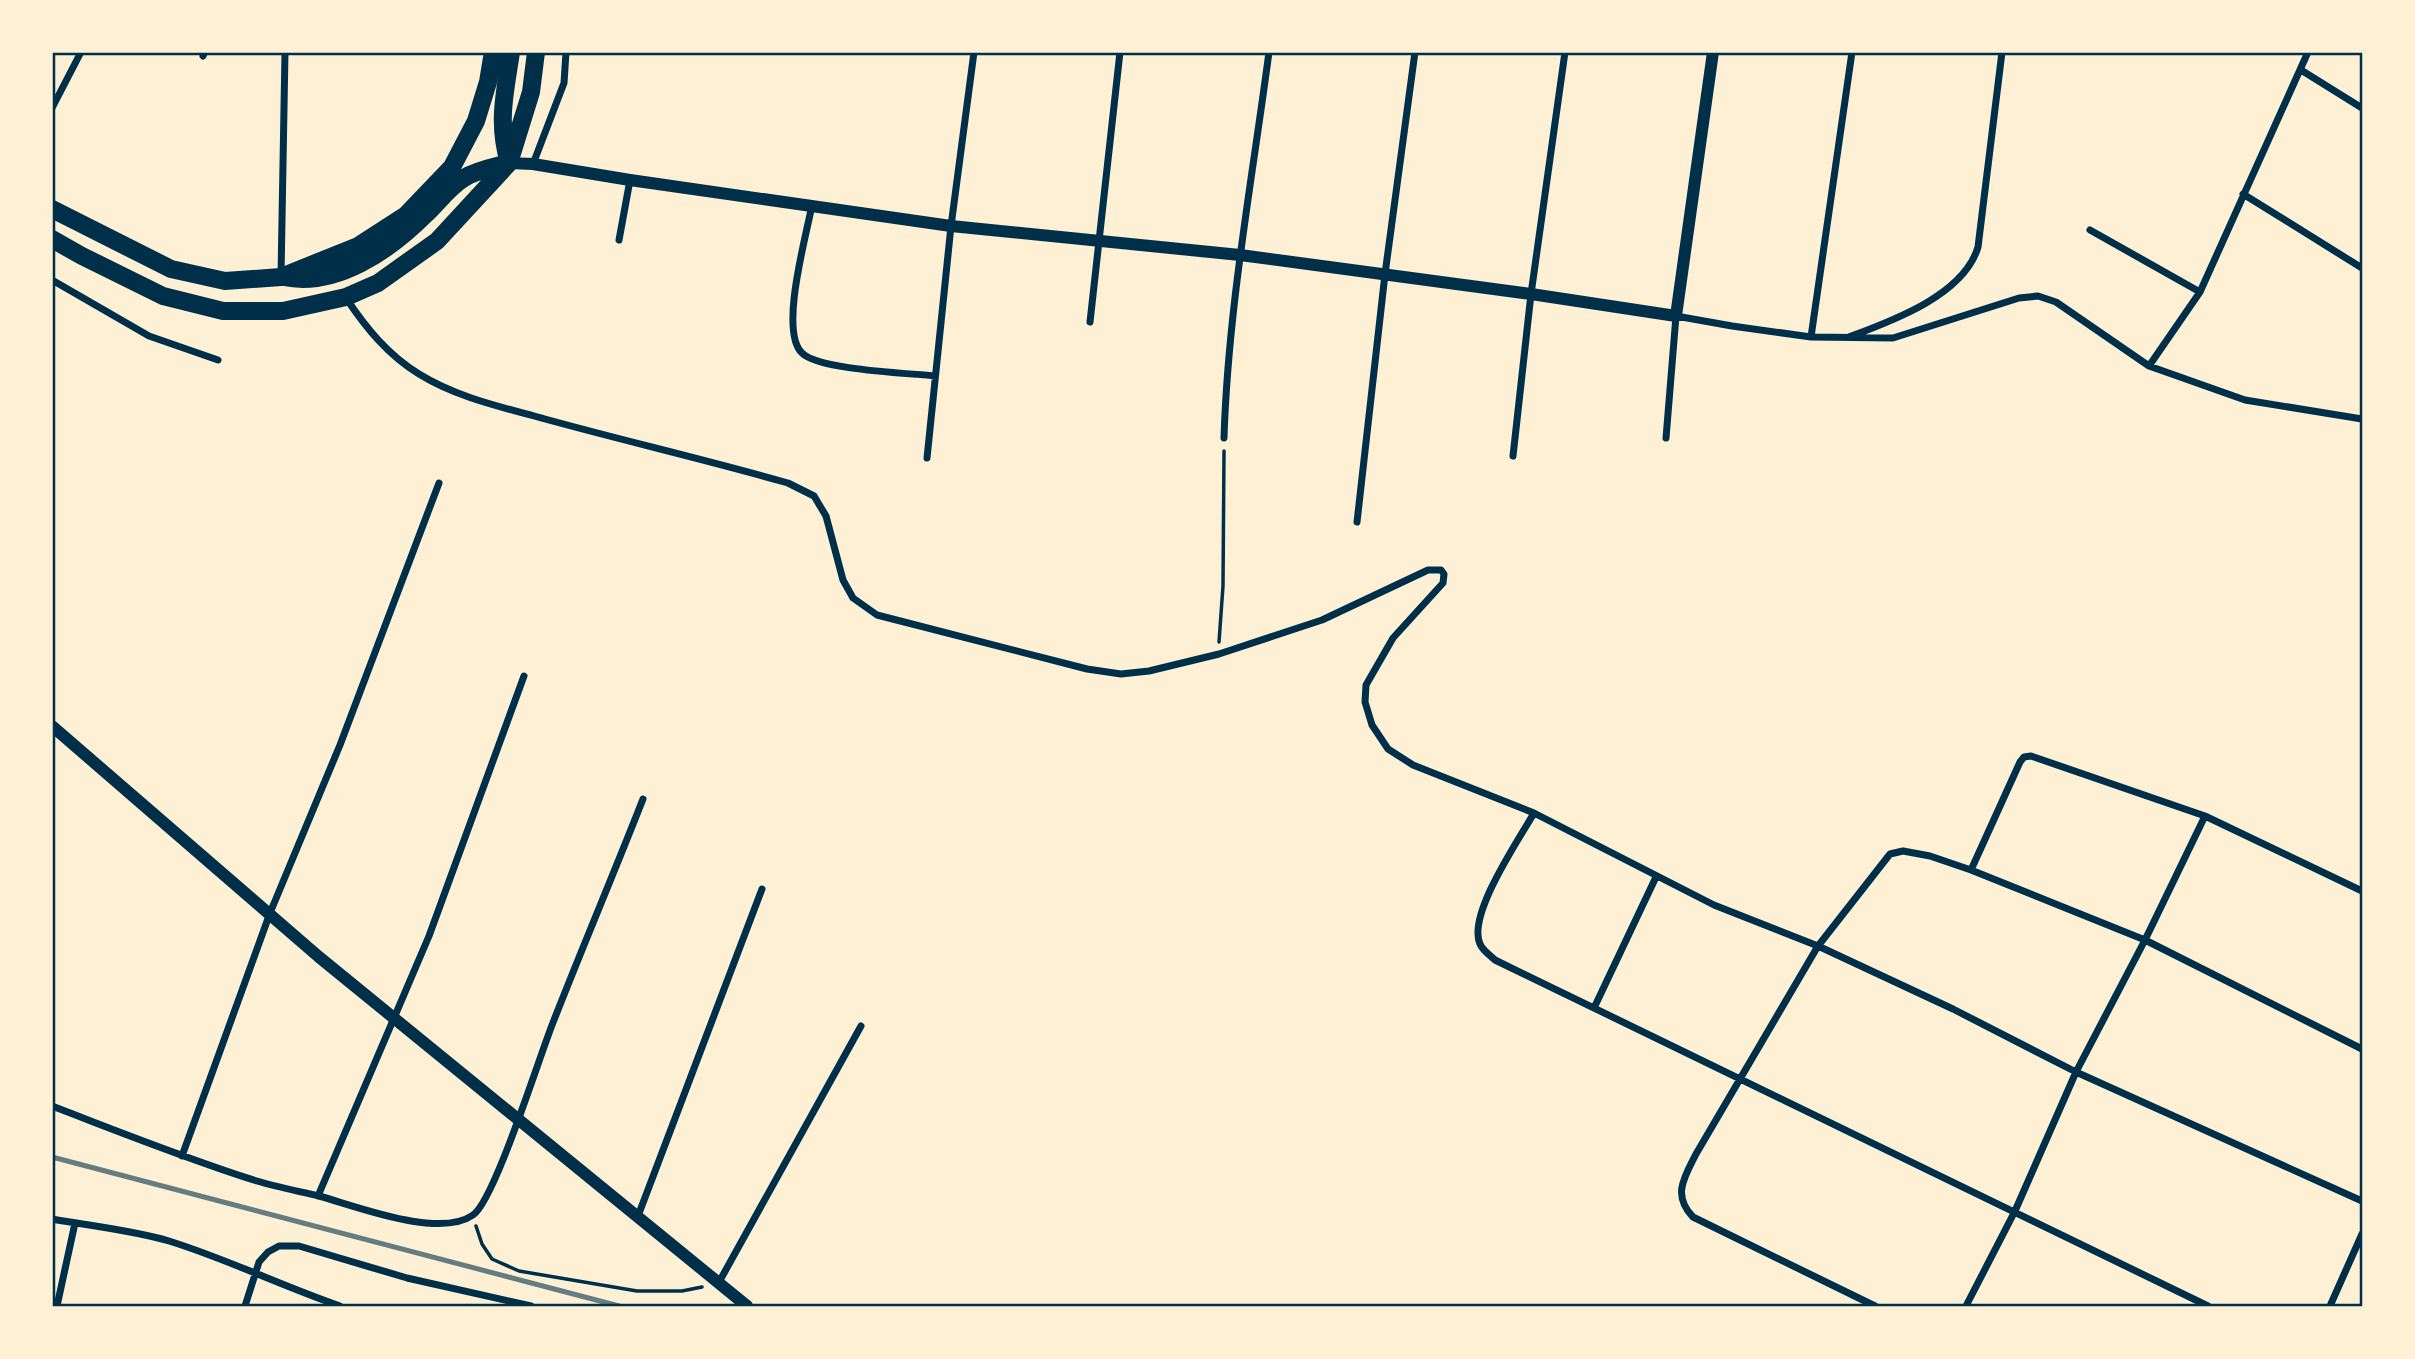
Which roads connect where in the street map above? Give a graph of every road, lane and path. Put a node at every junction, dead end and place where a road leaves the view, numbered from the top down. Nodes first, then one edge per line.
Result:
1 (82, 52) edge
2 (285, 52) edge
3 (493, 52) edge
4 (511, 52) edge
5 (536, 52) edge
6 (566, 52) edge
7 (974, 52) edge
8 (1120, 52) edge
9 (1269, 52) edge
10 (1415, 52) edge
11 (1565, 52) edge
12 (1713, 52) edge
13 (1852, 52) edge
14 (2002, 52) edge
15 (2308, 52) edge
16 (2301, 70) junction
17 (52, 108) edge
18 (2362, 108) edge
19 (509, 163) junction
20 (533, 164) junction
21 (630, 180) junction
22 (2243, 194) junction
23 (812, 205) junction
24 (52, 209) edge
25 (951, 226) junction
26 (2090, 230) dead end
27 (52, 239) edge
28 (619, 240) dead end
29 (1098, 240) junction
30 (1240, 255) junction
31 (2362, 268) edge
32 (1385, 274) junction
33 (281, 277) junction
34 (52, 280) edge
35 (2200, 292) junction
36 (1531, 294) junction
37 (346, 297) junction
38 (1676, 316) junction
39 (1090, 322) dead end
40 (1811, 337) junction
41 (1843, 339) junction
42 (218, 360) dead end
43 (2149, 366) junction
44 (935, 376) junction
45 (2362, 419) edge
46 (1224, 438) joint
47 (1666, 438) dead end
48 (1513, 456) dead end
49 (927, 458) dead end
50 (439, 483) dead end
51 (1357, 522) dead end
52 (1219, 654) junction
53 (524, 676) dead end
54 (52, 726) edge
55 (643, 799) dead end
56 (1534, 814) junction
57 (2205, 816) junction
58 (1971, 870) junction
59 (1656, 877) junction
60 (762, 889) dead end
61 (2362, 891) edge
62 (270, 913) junction
63 (2145, 940) junction
64 (1818, 946) junction
65 (1594, 1008) junction
66 (393, 1019) junction
67 (861, 1026) dead end
68 (2362, 1049) edge
69 (2076, 1072) junction
70 (1739, 1079) junction
71 (52, 1106) edge
72 (518, 1119) junction
73 (182, 1156) junction
74 (318, 1196) junction
75 (2362, 1201) edge
76 (2015, 1211) junction
77 (474, 1215) junction
78 (638, 1216) junction
79 (52, 1219) edge
80 (75, 1223) junction
81 (2362, 1234) edge
82 (254, 1274) junction
83 (718, 1285) junction
84 (57, 1307) edge
85 (245, 1307) edge
86 (340, 1307) edge
87 (531, 1307) edge
88 (747, 1307) edge
89 (1875, 1307) edge
90 (1966, 1307) edge
91 (2208, 1307) edge
92 (2330, 1307) edge

1 - 17 street
2 - 33 street
3 - 33 main road
4 - 19 main road
5 - 19 main road
6 - 20 street
7 - 25 street
8 - 29 street
9 - 30 street
10 - 32 street
11 - 36 street
12 - 38 street
13 - 40 street
14 - 41 street
15 - 16 street
16 - 18 street
16 - 22 street
19 - 20 street
19 - 33 main road
19 - 37 main road
20 - 21 street
21 - 23 street
21 - 28 street
22 - 31 street
22 - 35 street
23 - 25 street
23 - 44 street
24 - 33 main road
25 - 29 street
25 - 44 street
26 - 35 street
27 - 37 main road
29 - 30 street
29 - 39 street
30 - 32 street
30 - 46 street
32 - 36 street
32 - 51 street
34 - 42 street
35 - 43 street
36 - 38 street
36 - 48 street
37 - 52 street
38 - 40 street
38 - 47 street
40 - 41 street
41 - 43 street
43 - 45 street
44 - 49 street
46 - 52 path
50 - 62 street
52 - 56 street
53 - 66 street
54 - 62 street
55 - 72 street
56 - 59 street
56 - 65 street
57 - 58 street
57 - 61 street
57 - 63 street
58 - 63 street
58 - 64 street
59 - 64 street
59 - 65 street
60 - 78 street
62 - 66 street
62 - 73 street
63 - 68 street
63 - 69 street
64 - 69 street
64 - 70 street
65 - 70 street
66 - 72 street
66 - 74 street
67 - 83 street
69 - 75 street
69 - 76 street
70 - 76 street
70 - 89 street
71 - 73 street
72 - 77 street
72 - 78 street
73 - 74 street
74 - 77 street
76 - 90 street
76 - 91 street
77 - 83 path
78 - 83 street
79 - 80 street
80 - 82 street
80 - 84 street
81 - 92 street
82 - 85 street
82 - 86 street
82 - 87 street
83 - 88 street

